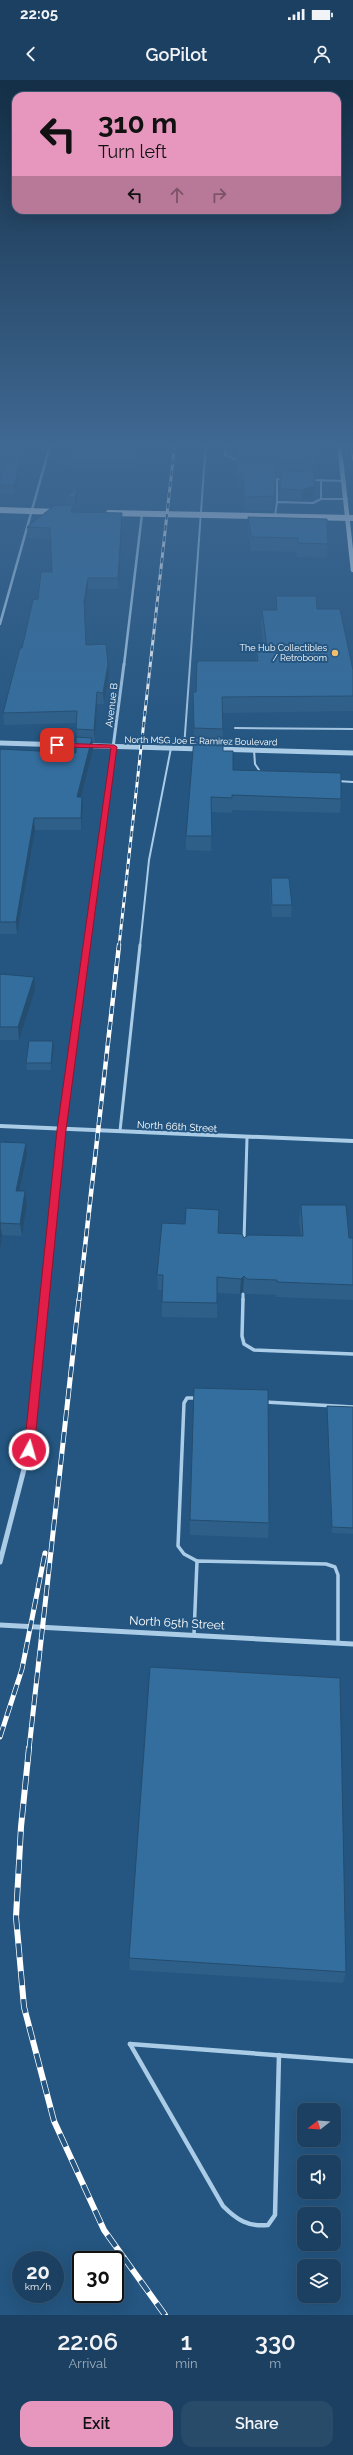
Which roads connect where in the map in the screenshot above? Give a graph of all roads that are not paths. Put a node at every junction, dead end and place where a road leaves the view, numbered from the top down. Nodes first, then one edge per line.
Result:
1 (23, 546) edge
2 (138, 546) edge
3 (200, 546) edge
4 (352, 546) edge
5 (353, 570) edge
6 (0, 624) edge
7 (235, 728) dead end
8 (353, 729) edge
9 (0, 743) edge
10 (114, 747) junction
11 (171, 748) junction
12 (184, 748) junction
13 (254, 750) junction
14 (353, 752) edge
15 (264, 776) edge
16 (330, 781) edge
17 (353, 782) edge
18 (0, 1126) edge
19 (62, 1130) junction
20 (120, 1131) junction
21 (247, 1138) junction
22 (353, 1141) edge
23 (244, 1242) edge
24 (243, 1294) dead end
25 (353, 1354) edge
26 (202, 1398) edge
27 (258, 1401) edge
28 (353, 1407) edge
29 (197, 1560) junction
30 (0, 1562) edge
31 (0, 1625) edge
32 (194, 1634) junction
33 (338, 1643) junction
34 (353, 1644) edge
35 (279, 2055) junction
36 (353, 2061) edge

1 - 6 street
2 - 10 street, Avenue B
3 - 12 lane
4 - 5 main road
7 - 8 lane
9 - 10 street, North MSG Joe E. Ramirez Boulevard
10 - 11 street, North MSG Joe E. Ramirez Boulevard
10 - 19 street, Avenue B
11 - 12 street, North MSG Joe E. Ramirez Boulevard
11 - 20 lane
12 - 13 street, North MSG Joe E. Ramirez Boulevard
13 - 14 street, North MSG Joe E. Ramirez Boulevard
13 - 15 lane
16 - 17 lane
18 - 19 street, North 66th Street
19 - 20 street, North 66th Street
19 - 30 street, Avenue B
20 - 21 street, North 66th Street
21 - 22 street, North 66th Street
21 - 23 lane
24 - 25 lane
26 - 29 lane
27 - 28 lane
29 - 32 lane
29 - 33 lane
31 - 32 street, North 65th Street
32 - 33 street, North 65th Street
33 - 34 street, North 65th Street
35 - 35 lane
35 - 36 lane

